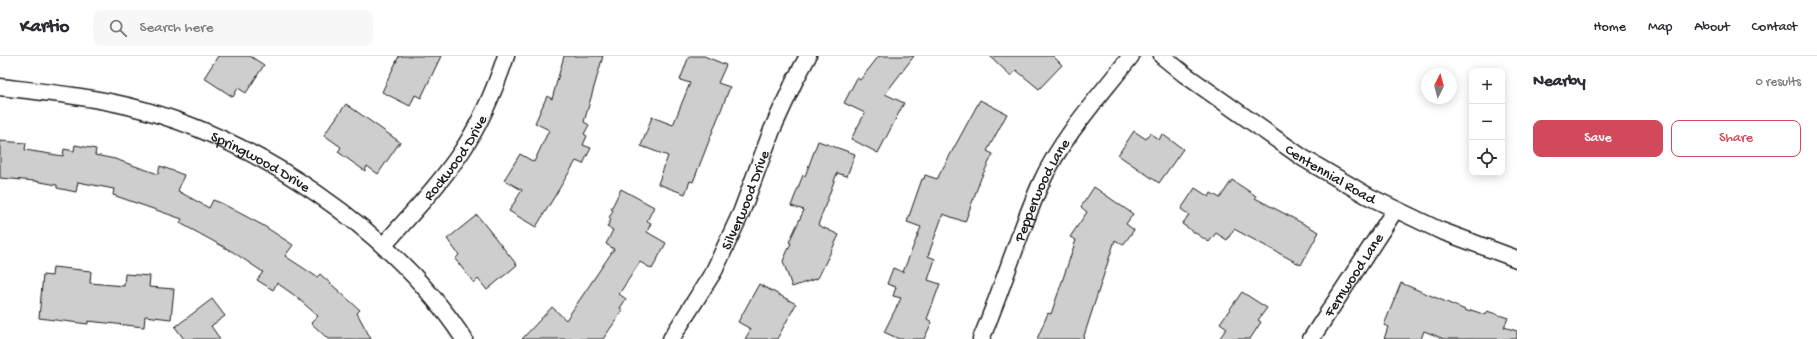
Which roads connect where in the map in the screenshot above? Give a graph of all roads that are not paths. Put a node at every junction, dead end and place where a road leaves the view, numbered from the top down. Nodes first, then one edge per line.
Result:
1 (506, 56) edge
2 (808, 56) edge
3 (1130, 56) edge
4 (1162, 56) edge
5 (0, 87) edge
6 (1395, 210) junction
7 (384, 245) junction
8 (1517, 259) edge
9 (464, 339) edge
10 (671, 339) edge
11 (981, 339) edge
12 (1311, 339) edge

1 - 7 street, Rockwood Drive
2 - 10 street, Silverwood Drive
3 - 11 street, Pepperwood Lane
4 - 6 street, Centennial Road
5 - 7 street, Springwood Drive
6 - 8 street, Centennial Road
6 - 12 street, Fernwood Lane
7 - 9 street, Springwood Drive

